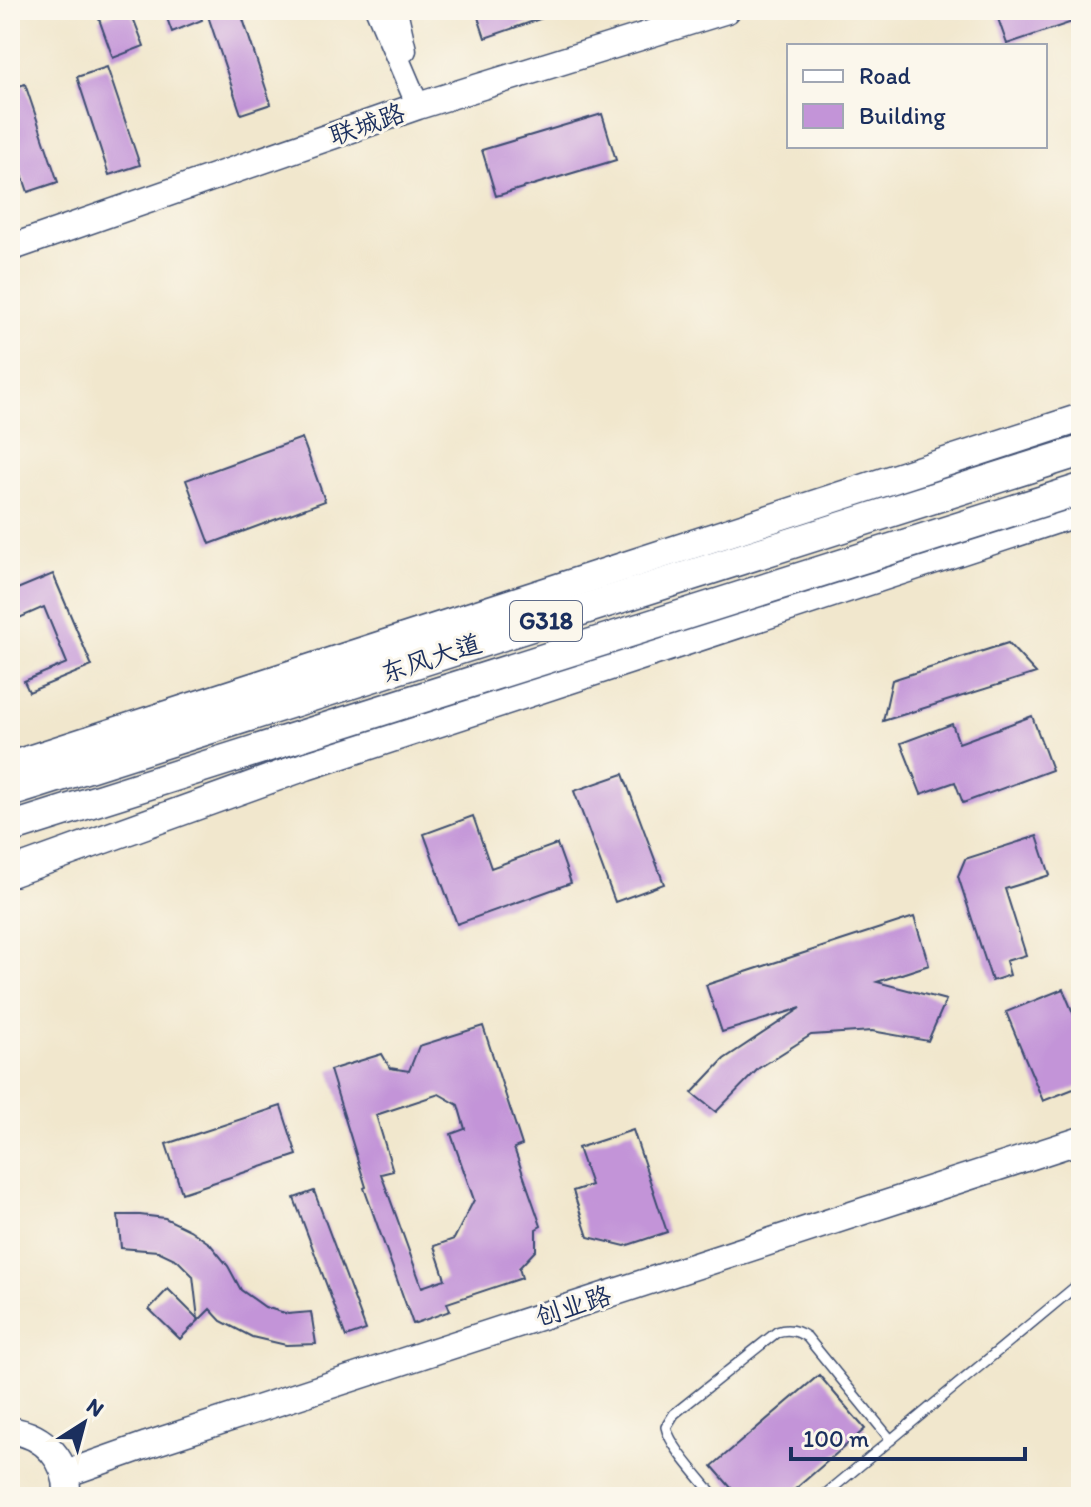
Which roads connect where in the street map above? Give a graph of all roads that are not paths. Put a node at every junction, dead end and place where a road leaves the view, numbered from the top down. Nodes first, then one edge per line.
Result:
1 (377, 10) edge
2 (396, 10) edge
3 (727, 10) edge
4 (418, 106) junction
5 (10, 248) edge
6 (1081, 418) edge
7 (1081, 451) edge
8 (1081, 489) edge
9 (1081, 511) edge
10 (10, 766) edge
11 (10, 792) edge
12 (10, 828) edge
13 (10, 873) edge
14 (1081, 1140) edge
15 (1081, 1282) edge
16 (10, 1430) edge
17 (891, 1440) junction
18 (66, 1485) edge
19 (715, 1497) edge
20 (822, 1497) edge

1 - 4 street
2 - 4 street
3 - 4 main road, 联城路
4 - 5 main road, 联城路
6 - 10 main road
7 - 11 highway, 东风大道 / G318
8 - 12 highway, 东风大道 / G318, bridge
9 - 13 main road
14 - 18 main road, 创业路
15 - 17 lane
16 - 18 main road
17 - 19 lane
17 - 20 lane

